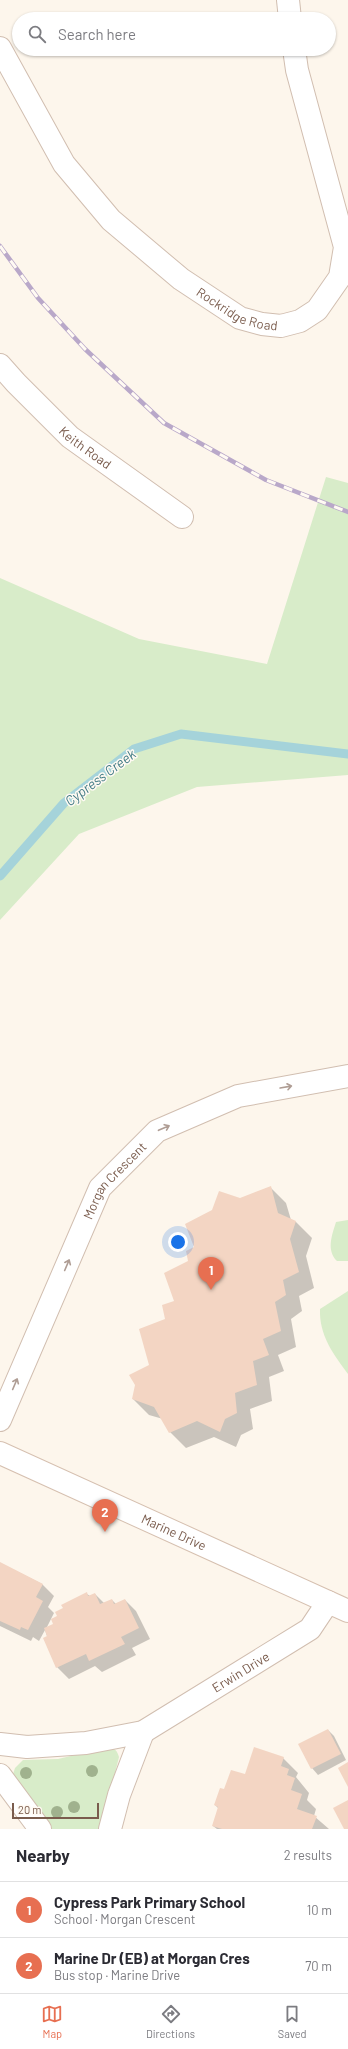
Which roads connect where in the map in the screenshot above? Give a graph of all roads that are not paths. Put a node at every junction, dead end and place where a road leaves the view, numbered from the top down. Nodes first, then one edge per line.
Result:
1 (288, 0) edge
2 (289, 12) edge
3 (0, 48) edge
4 (295, 56) edge
5 (0, 365) edge
6 (182, 517) dead end
7 (348, 1076) edge
8 (0, 1420) edge
9 (0, 1453) edge
10 (328, 1602) junction
11 (348, 1611) edge
12 (143, 1732) junction
13 (0, 1744) edge
14 (0, 1775) edge
15 (40, 1829) edge
16 (110, 1829) edge

1 - 2 street
3 - 4 street, Rockridge Road
5 - 6 street, Keith Road
8 -> 7 street, Morgan Crescent
9 - 10 street, Marine Drive
10 - 11 street, Marine Drive
10 - 12 street, Erwin Drive
12 - 13 street, Erwin Drive
12 - 16 street
14 - 15 street

